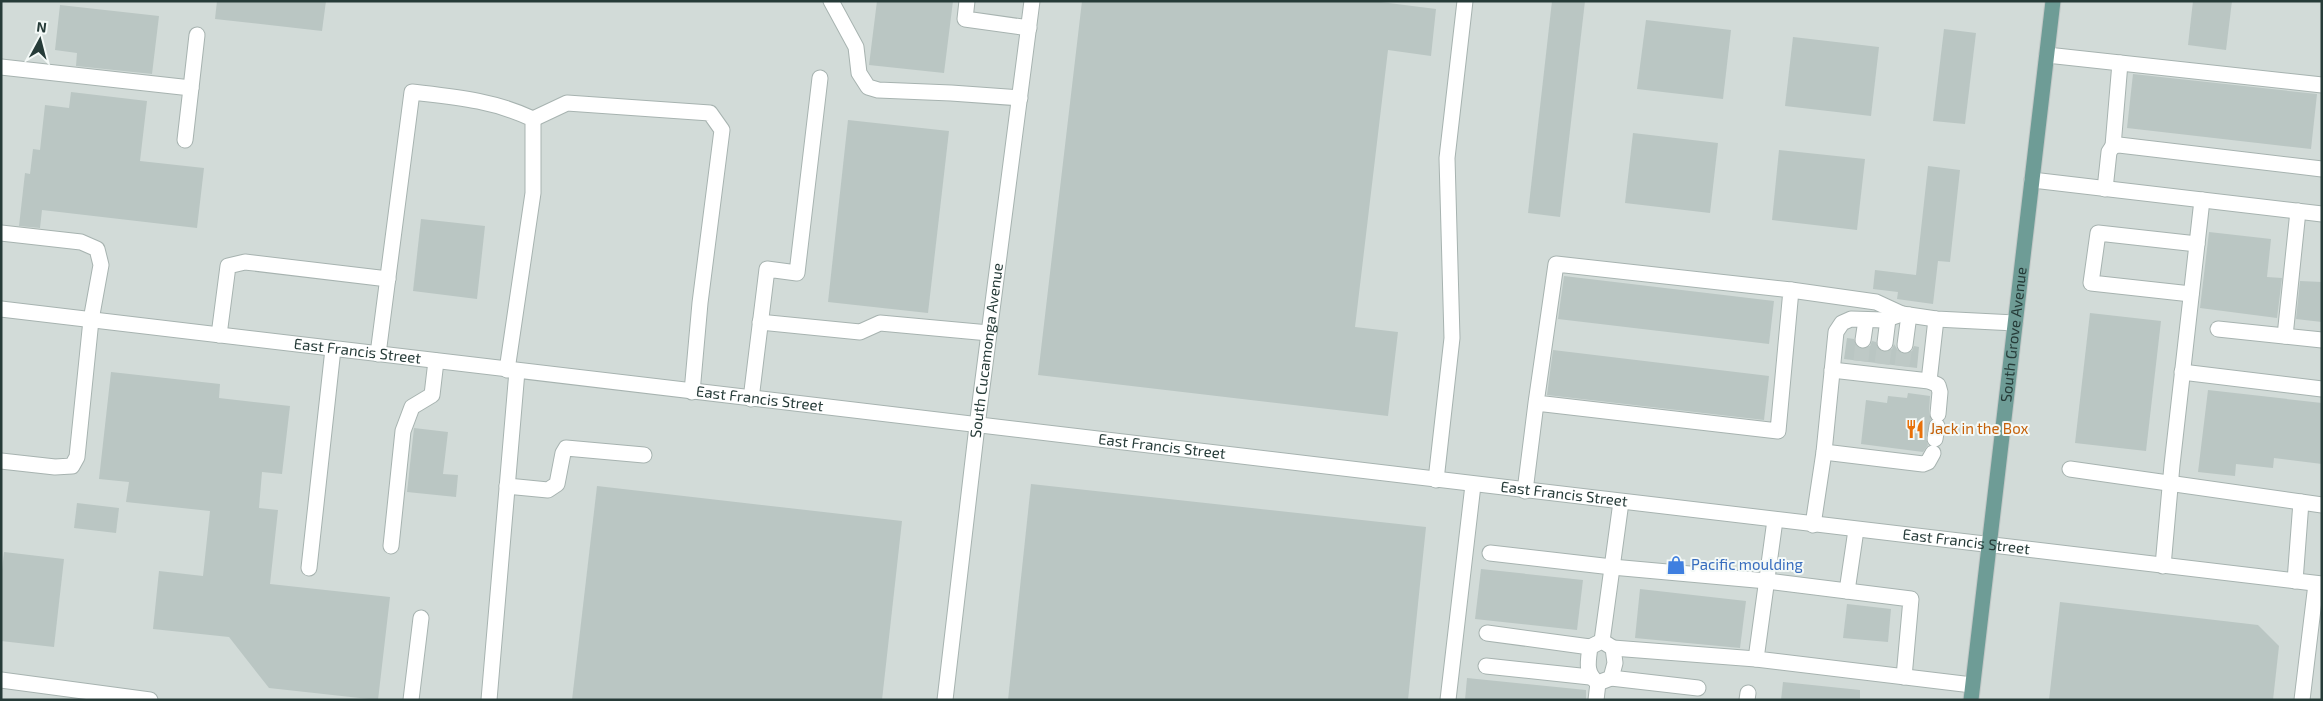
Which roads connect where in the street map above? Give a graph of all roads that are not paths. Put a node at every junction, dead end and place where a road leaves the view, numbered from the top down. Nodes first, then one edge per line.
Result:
1 (831, 1) edge
2 (967, 1) edge
3 (1032, 1) edge
4 (1465, 1) edge
5 (2053, 1) edge
6 (1029, 28) junction
7 (196, 35) dead end
8 (2047, 55) junction
9 (2120, 63) junction
10 (1, 67) edge
11 (820, 78) dead end
12 (2322, 85) edge
13 (191, 88) junction
14 (1020, 98) junction
15 (533, 119) junction
16 (186, 140) dead end
17 (2113, 146) junction
18 (2322, 169) edge
19 (2032, 180) junction
20 (2105, 189) junction
21 (2202, 200) junction
22 (2298, 211) junction
23 (2322, 214) edge
24 (1, 233) edge
25 (2197, 244) junction
26 (388, 279) junction
27 (1791, 290) junction
28 (2191, 294) junction
29 (1, 309) edge
30 (1900, 316) junction
31 (1936, 319) junction
32 (91, 320) junction
33 (1866, 320) junction
34 (760, 322) junction
35 (2015, 323) junction
36 (2218, 329) dead end
37 (989, 333) junction
38 (219, 335) junction
39 (2285, 336) junction
40 (1864, 340) tunnel mouth
41 (2322, 340) edge
42 (1885, 343) tunnel mouth
43 (1905, 345) tunnel mouth
44 (333, 349) junction
45 (378, 354) junction
46 (436, 361) junction
47 (512, 370) junction
48 (1832, 370) junction
49 (2182, 372) junction
50 (1929, 381) junction
51 (2322, 389) edge
52 (692, 392) junction
53 (751, 399) junction
54 (1536, 403) junction
55 (977, 426) junction
56 (1824, 452) junction
57 (644, 455) dead end
58 (1, 461) edge
59 (2070, 469) dead end
60 (1436, 480) junction
61 (2170, 484) junction
62 (1473, 485) junction
63 (507, 486) junction
64 (1525, 491) junction
65 (1621, 502) junction
66 (2301, 502) junction
67 (2322, 505) edge
68 (1775, 520) junction
69 (1813, 525) junction
70 (1856, 530) junction
71 (391, 546) dead end
72 (1988, 546) junction
73 (1490, 553) dead end
74 (2163, 566) junction
75 (1612, 567) junction
76 (309, 568) dead end
77 (1767, 581) junction
78 (2295, 581) junction
79 (2319, 584) edge
80 (1848, 591) junction
81 (421, 618) dead end
82 (1487, 632) dead end
83 (2315, 642) edge
84 (1602, 645) junction
85 (1756, 659) junction
86 (1486, 666) dead end
87 (1904, 677) junction
88 (1600, 679) junction
89 (1, 680) edge
90 (1698, 688) dead end
91 (1972, 692) edge
92 (150, 700) edge
93 (411, 700) edge
94 (489, 700) edge
95 (945, 700) edge
96 (1448, 700) edge
97 (1596, 700) edge
98 (2302, 700) edge

1 - 14 street
2 - 6 street
3 - 6 street, South Cucamonga Avenue
4 - 60 street
5 - 8 main road, South Grove Avenue
6 - 14 street, South Cucamonga Avenue
7 - 13 street
8 - 9 street
8 - 19 main road, South Grove Avenue
9 - 12 street
9 - 17 street
10 - 13 street
11 - 34 street
13 - 16 street
14 - 37 street, South Cucamonga Avenue
15 - 26 street
15 - 47 street
15 - 52 street
17 - 18 street
17 - 20 street
19 - 20 street
19 - 35 main road, South Grove Avenue
20 - 21 street
21 - 22 street
21 - 25 street
22 - 23 street
22 - 39 street
24 - 32 street
25 - 28 street
25 - 28 street
26 - 38 street
26 - 45 street
27 - 30 street
27 - 54 street
27 - 54 street
28 - 49 street
29 - 32 street, East Francis Street
30 - 31 street
30 - 33 street
30 - 42 street
30 - 43 street
31 - 35 street
31 - 50 street
32 - 38 street, East Francis Street
32 - 58 street
33 - 40 street
33 - 48 street
34 - 37 street
34 - 53 street
35 - 72 main road, South Grove Avenue
36 - 39 street
37 - 55 street, South Cucamonga Avenue
38 - 44 street, East Francis Street
39 - 41 street
44 - 45 street, East Francis Street
44 - 76 street
45 - 46 street, East Francis Street
46 - 47 street, East Francis Street
46 - 71 street
47 - 52 street, East Francis Street
47 - 63 street
48 - 50 street
48 - 56 street
49 - 51 street
49 - 61 street
50 - 56 street
52 - 53 street, East Francis Street
53 - 55 street, East Francis Street
54 - 64 street
55 - 60 street, East Francis Street
55 - 95 street, South Cucamonga Avenue
56 - 69 street
57 - 63 street
59 - 61 street
60 - 62 street, East Francis Street
61 - 66 street
61 - 74 street
62 - 64 street, East Francis Street
62 - 96 street
63 - 94 street
64 - 65 street, East Francis Street
65 - 68 street, East Francis Street
65 - 75 street
66 - 67 street
66 - 78 street
68 - 69 street, East Francis Street
68 - 77 street
69 - 70 street, East Francis Street
70 - 72 street, East Francis Street
70 - 80 street
72 - 74 street, East Francis Street
72 - 91 main road, South Grove Avenue
73 - 75 street
74 - 78 street, East Francis Street
75 - 77 street
75 - 84 street
77 - 80 street
77 - 85 street
78 - 79 street, East Francis Street
79 - 83 street
80 - 87 street
81 - 93 street
82 - 84 street
83 - 98 street
84 - 85 street
84 - 88 street
84 - 88 street
85 - 87 street
86 - 88 street
87 - 91 street
88 - 90 street
88 - 97 street
89 - 92 street

